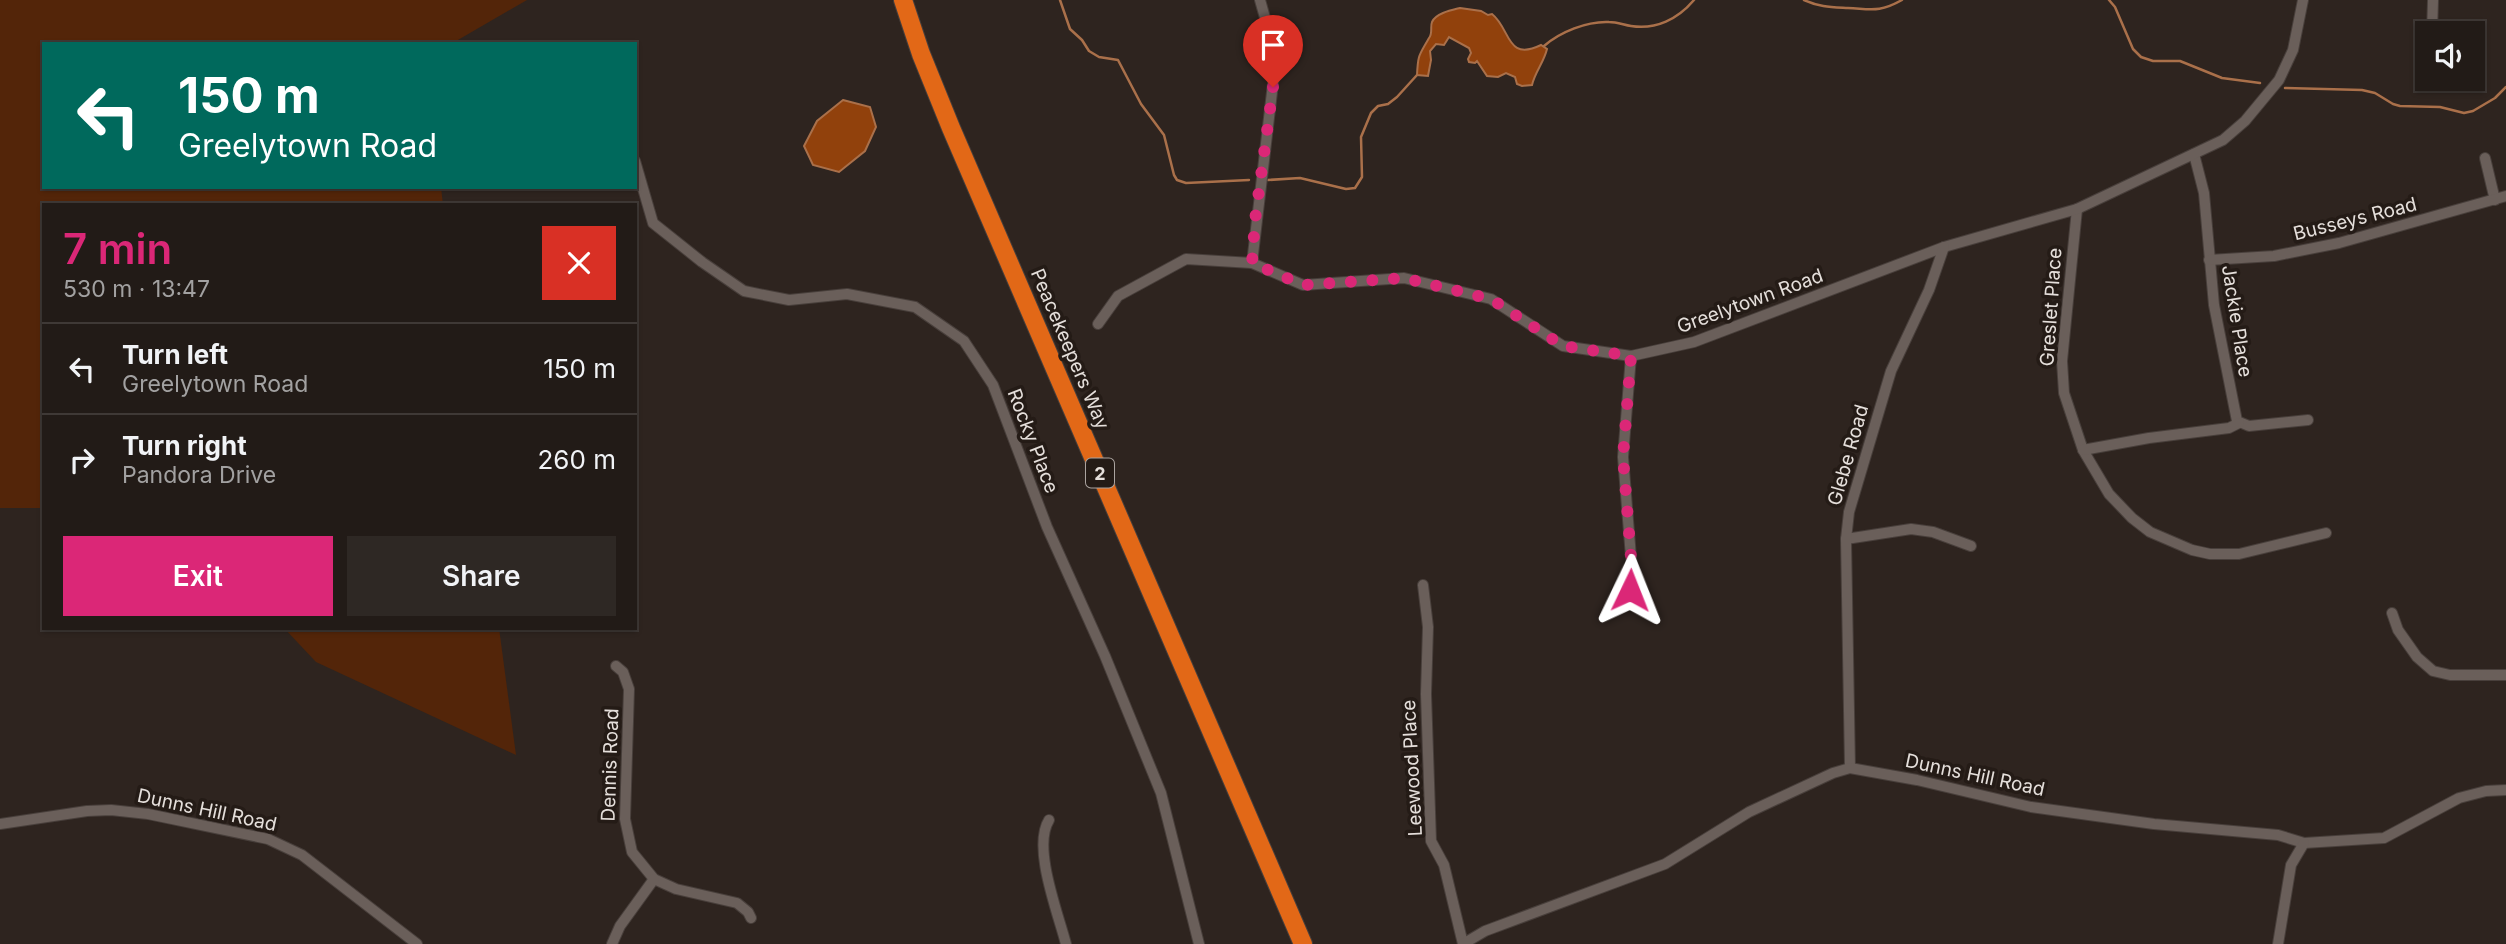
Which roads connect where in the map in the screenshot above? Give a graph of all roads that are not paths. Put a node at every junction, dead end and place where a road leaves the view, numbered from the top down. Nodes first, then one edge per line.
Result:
1 (903, 0) edge
2 (1260, 0) edge
3 (2303, 0) edge
4 (2433, 0) edge
5 (2432, 21) edge
6 (2194, 154) junction
7 (2485, 158) dead end
8 (637, 168) edge
9 (2506, 196) edge
10 (2495, 200) junction
11 (2077, 209) junction
12 (1944, 247) junction
13 (2209, 260) junction
14 (1252, 263) junction
15 (1098, 324) dead end
16 (1631, 356) junction
17 (2308, 420) dead end
18 (2239, 423) junction
19 (2083, 450) junction
20 (2326, 533) dead end
21 (1846, 539) junction
22 (1971, 546) dead end
23 (1423, 585) dead end
24 (1624, 602) dead end
25 (2392, 613) dead end
26 (616, 666) dead end
27 (2506, 675) edge
28 (1850, 768) junction
29 (2506, 790) edge
30 (1049, 820) dead end
31 (0, 824) edge
32 (2304, 843) junction
33 (654, 879) junction
34 (751, 918) dead end
35 (417, 944) edge
36 (612, 944) edge
37 (1066, 944) edge
38 (1199, 944) edge
39 (1303, 944) edge
40 (1463, 944) edge
41 (2278, 944) edge

1 - 39 highway, Peacekeepers Way / 2
2 - 14 street
3 - 6 street, Greelytown Road
4 - 5 street
6 - 11 street, Greelytown Road
6 - 13 street, Jackie Place
7 - 10 street
8 - 38 street, Rocky Place
9 - 10 street, Busseys Road
10 - 13 street, Busseys Road
11 - 12 street, Greelytown Road
11 - 19 street, Greslet Place
12 - 16 street, Greelytown Road
12 - 21 street, Glebe Road
13 - 18 street, Jackie Place
14 - 15 street, Greelytown Road
14 - 16 street, Greelytown Road
16 - 24 street
17 - 18 street
18 - 19 street
19 - 20 street, Greslet Place
21 - 22 street
21 - 28 street, Glebe Road
23 - 40 street, Leewood Place
25 - 27 street
26 - 33 street, Dennis Road
28 - 32 street, Dunns Hill Road
28 - 40 street
29 - 32 street, Dunns Hill Road
30 - 37 street
31 - 35 street, Dunns Hill Road
32 - 41 street
33 - 34 street, Dennis Road
33 - 36 street

